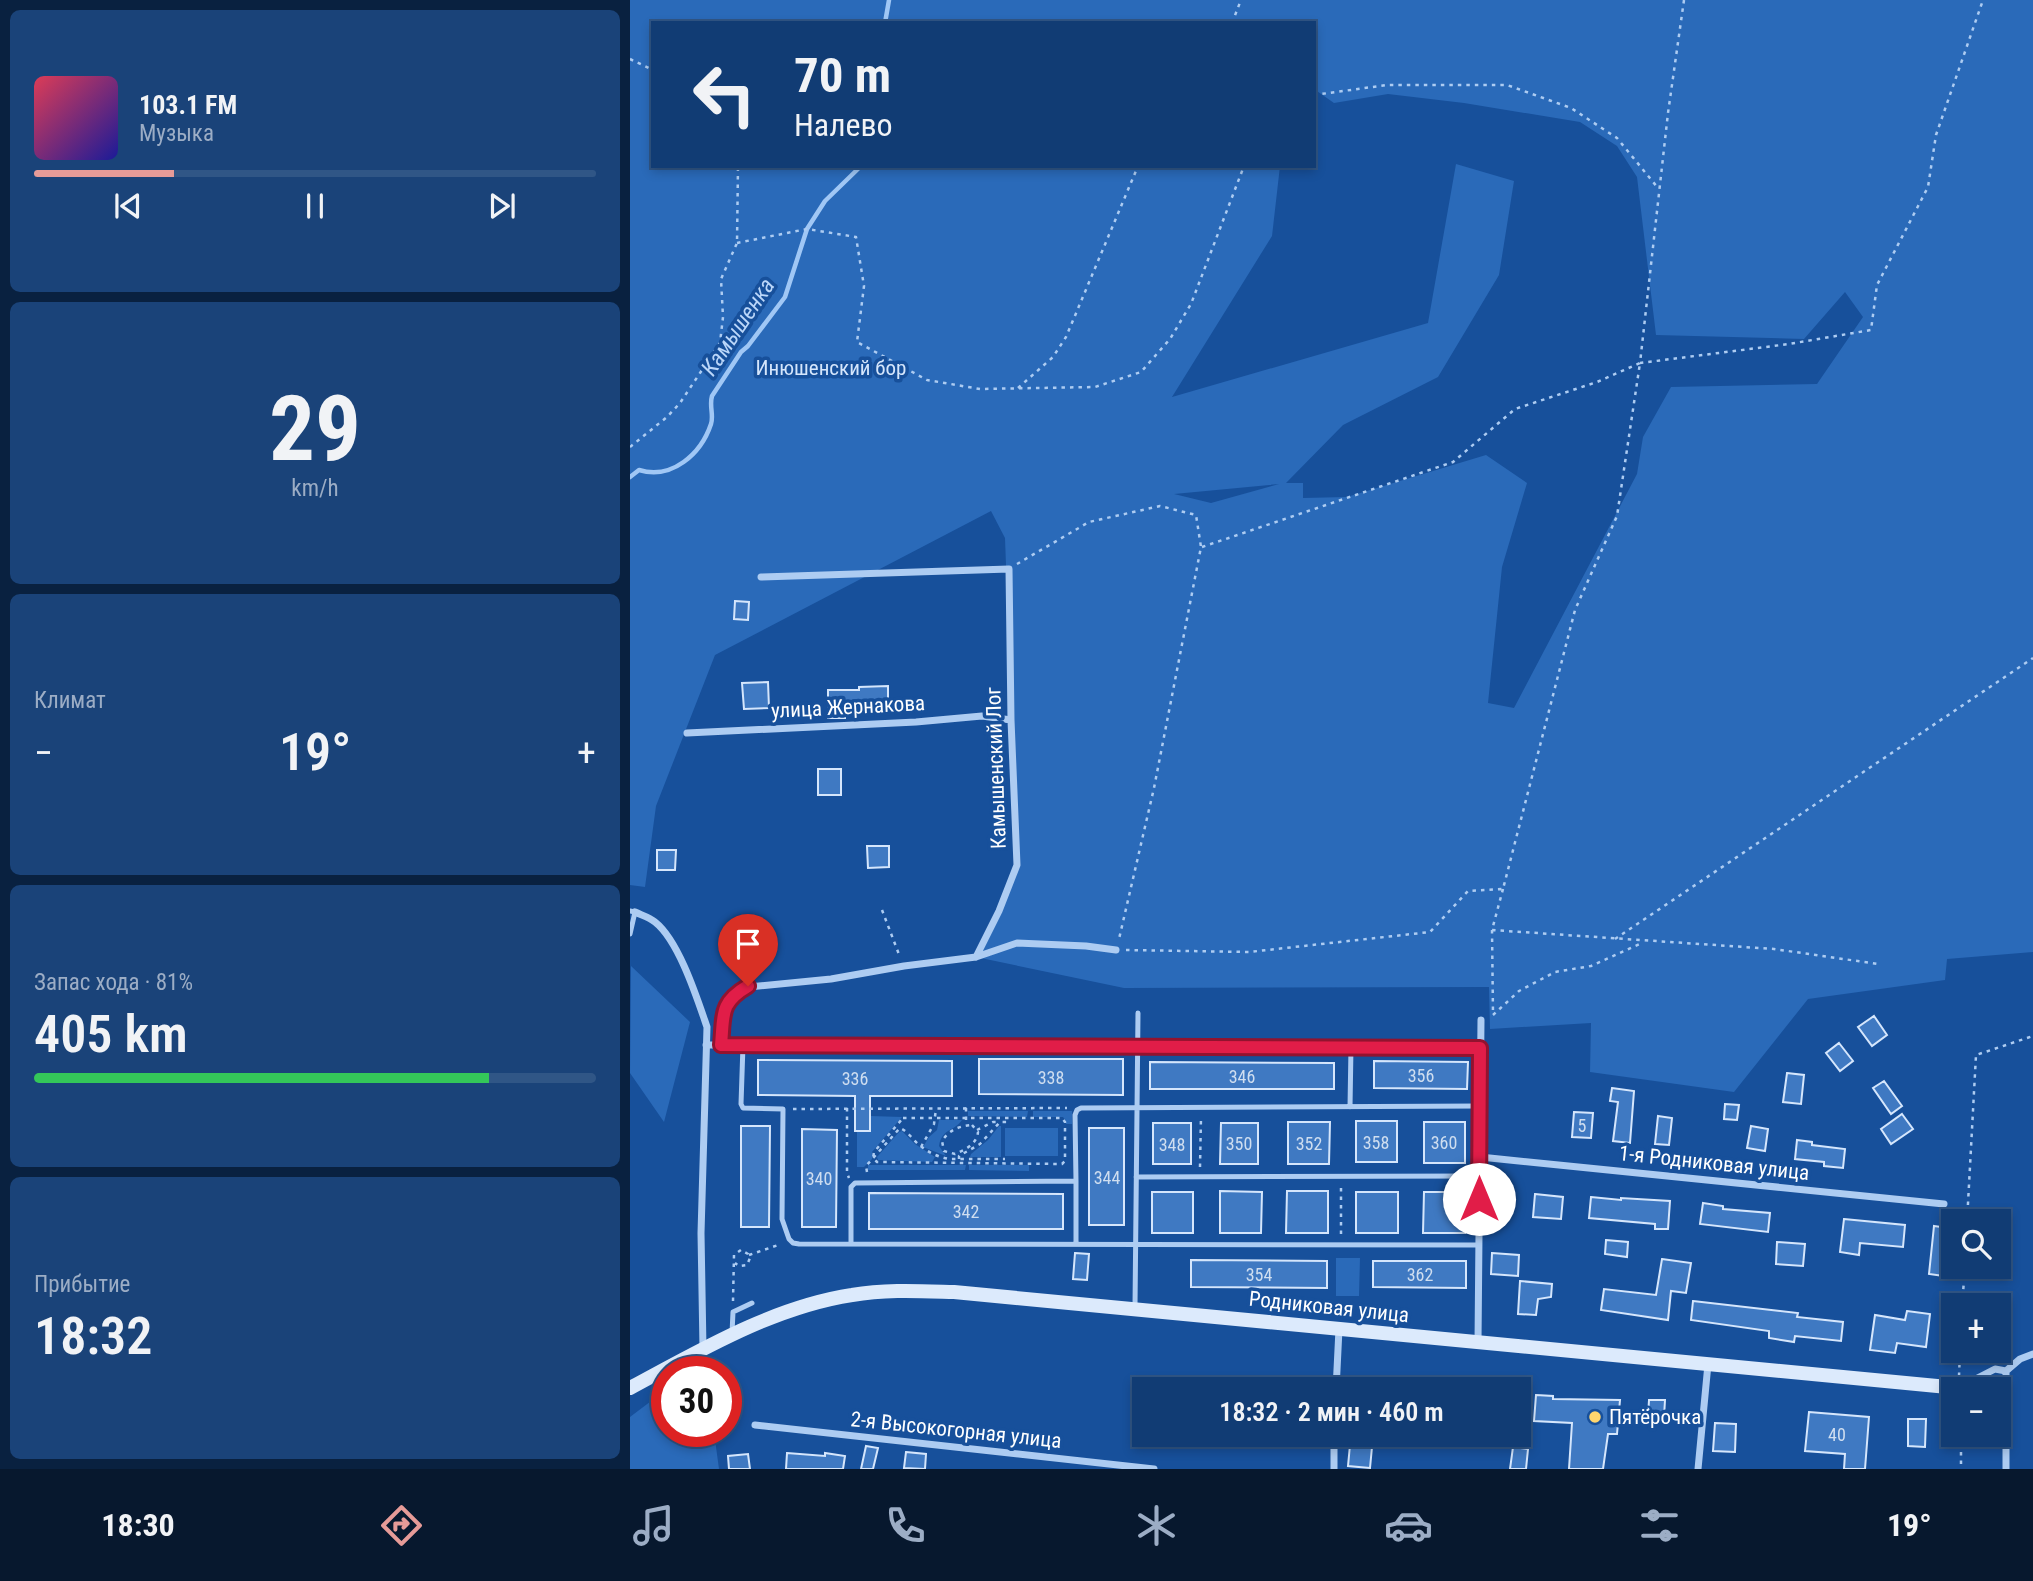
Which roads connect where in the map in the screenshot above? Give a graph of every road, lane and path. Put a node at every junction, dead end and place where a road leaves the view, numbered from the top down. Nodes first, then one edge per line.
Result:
1 (1241, 0) edge
2 (1684, 0) edge
3 (1983, 0) edge
4 (1233, 21) edge
5 (630, 59) edge
6 (651, 69) edge
7 (1316, 95) edge
8 (738, 168) edge
9 (1137, 168) edge
10 (1243, 168) edge
11 (1659, 189) junction
12 (737, 243) junction
13 (1640, 363) junction
14 (1018, 388) junction
15 (630, 447) edge
16 (1201, 547) junction
17 (1009, 569) junction
18 (761, 577) dead end
19 (2033, 658) edge
20 (1011, 720) junction
21 (687, 733) dead end
22 (1503, 890) junction
23 (883, 910) dead end
24 (632, 911) edge
25 (1492, 930) junction
26 (630, 934) edge
27 (1615, 939) junction
28 (1645, 941) junction
29 (1116, 950) junction
30 (976, 957) junction
31 (1878, 964) dead end
32 (904, 966) junction
33 (1138, 1013) dead end
34 (1480, 1020) dead end
35 (2033, 1036) edge
36 (706, 1045) junction
37 (721, 1045) junction
38 (743, 1045) junction
39 (1138, 1046) junction
40 (1351, 1047) junction
41 (1480, 1048) junction
42 (1480, 1106) junction
43 (1350, 1107) junction
44 (847, 1108) junction
45 (936, 1108) junction
46 (966, 1108) junction
47 (1030, 1108) junction
48 (1137, 1108) junction
49 (1201, 1108) junction
50 (783, 1109) junction
51 (1077, 1110) junction
52 (936, 1118) junction
53 (966, 1118) junction
54 (1030, 1118) junction
55 (1000, 1122) junction
56 (1007, 1122) dead end
57 (966, 1125) junction
58 (977, 1130) junction
59 (921, 1147) junction
60 (959, 1156) junction
61 (1480, 1157) junction
62 (873, 1158) junction
63 (1005, 1159) dead end
64 (968, 1161) junction
65 (1030, 1164) junction
66 (968, 1172) dead end
67 (1030, 1172) dead end
68 (867, 1173) dead end
69 (1341, 1176) junction
70 (1479, 1176) junction
71 (1136, 1177) junction
72 (1200, 1177) junction
73 (1076, 1181) junction
74 (852, 1184) junction
75 (1944, 1204) dead end
76 (1968, 1209) edge
77 (851, 1244) junction
78 (1076, 1244) junction
79 (1136, 1244) junction
80 (1341, 1244) junction
81 (777, 1245) dead end
82 (1479, 1245) junction
83 (749, 1255) junction
84 (735, 1263) junction
85 (733, 1291) dead end
86 (752, 1303) dead end
87 (1135, 1310) junction
88 (1339, 1329) junction
89 (732, 1336) junction
90 (1478, 1343) junction
91 (703, 1349) junction
92 (2033, 1354) edge
93 (1708, 1364) junction
94 (2007, 1371) junction
95 (1337, 1377) edge
96 (1979, 1377) edge
97 (1941, 1386) edge
98 (630, 1388) edge
99 (755, 1425) dead end
100 (1334, 1447) edge
101 (1961, 1447) edge
102 (1154, 1469) edge
103 (1334, 1469) edge
104 (1698, 1469) edge
105 (1961, 1469) edge
106 (2006, 1469) edge

1 - 4 path
2 - 11 path
3 - 13 path
5 - 6 path
7 - 11 path
8 - 12 path
9 - 14 path
10 - 14 path
11 - 13 path
12 - 14 path
12 - 15 path
13 - 16 path
13 - 22 path
16 - 17 path
16 - 29 path
17 - 18 street
17 - 20 street, Камышенский Лог
19 - 27 path
20 - 21 street, улица Жернакова
20 - 30 street, Камышенский Лог
22 - 25 path
22 - 29 path
23 - 32 path
24 - 26 lane
24 - 36 street
25 - 27 path
25 - 28 path
27 - 28 path
28 - 31 path
29 - 30 street
30 - 32 street
32 - 37 street
33 - 39 lane
34 - 41 street
35 - 76 path
36 - 37 street
36 - 91 street
37 - 38 lane
38 - 39 lane
38 - 50 lane
39 - 40 lane
39 - 48 lane
40 - 41 lane
40 - 43 lane
41 - 42 street
42 - 43 lane
42 - 61 street
43 - 49 lane
44 - 45 path
44 - 50 path
44 - 74 path
45 - 46 path
45 - 52 path
46 - 47 path
46 - 53 path
47 - 51 path
47 - 54 path
48 - 49 lane
48 - 51 lane
48 - 71 lane
49 - 72 path
50 - 77 lane
51 - 73 lane
52 - 53 path
52 - 59 path
52 - 62 path
53 - 54 path
53 - 57 path
54 - 65 path
55 - 56 path
55 - 58 path
55 - 60 path
57 - 58 path
57 - 60 path
58 - 60 path
59 - 60 path
59 - 62 path
60 - 64 path
61 - 70 street
61 - 75 street, 1-я Родниковая улица
62 - 64 path
62 - 68 path
63 - 64 path
64 - 65 path
64 - 66 path
65 - 67 path
69 - 70 lane
69 - 72 lane
69 - 80 path
70 - 82 street
71 - 72 lane
71 - 79 lane
73 - 74 lane
73 - 78 lane
74 - 77 lane
77 - 78 lane
78 - 79 lane
79 - 80 lane
79 - 87 lane
80 - 82 lane
81 - 83 path
82 - 90 street
83 - 84 path
83 - 84 path
84 - 85 path
86 - 89 lane
87 - 88 street, Родниковая улица
87 - 89 street, Родниковая улица
88 - 90 street, Родниковая улица
88 - 95 street
89 - 91 street, Родниковая улица
90 - 93 street, Родниковая улица
91 - 98 street, Родниковая улица
92 - 94 street
93 - 97 street, Родниковая улица
93 - 104 street
94 - 96 street
94 - 106 street
99 - 102 street, 2-я Высокогорная улица
100 - 103 street
101 - 105 path

